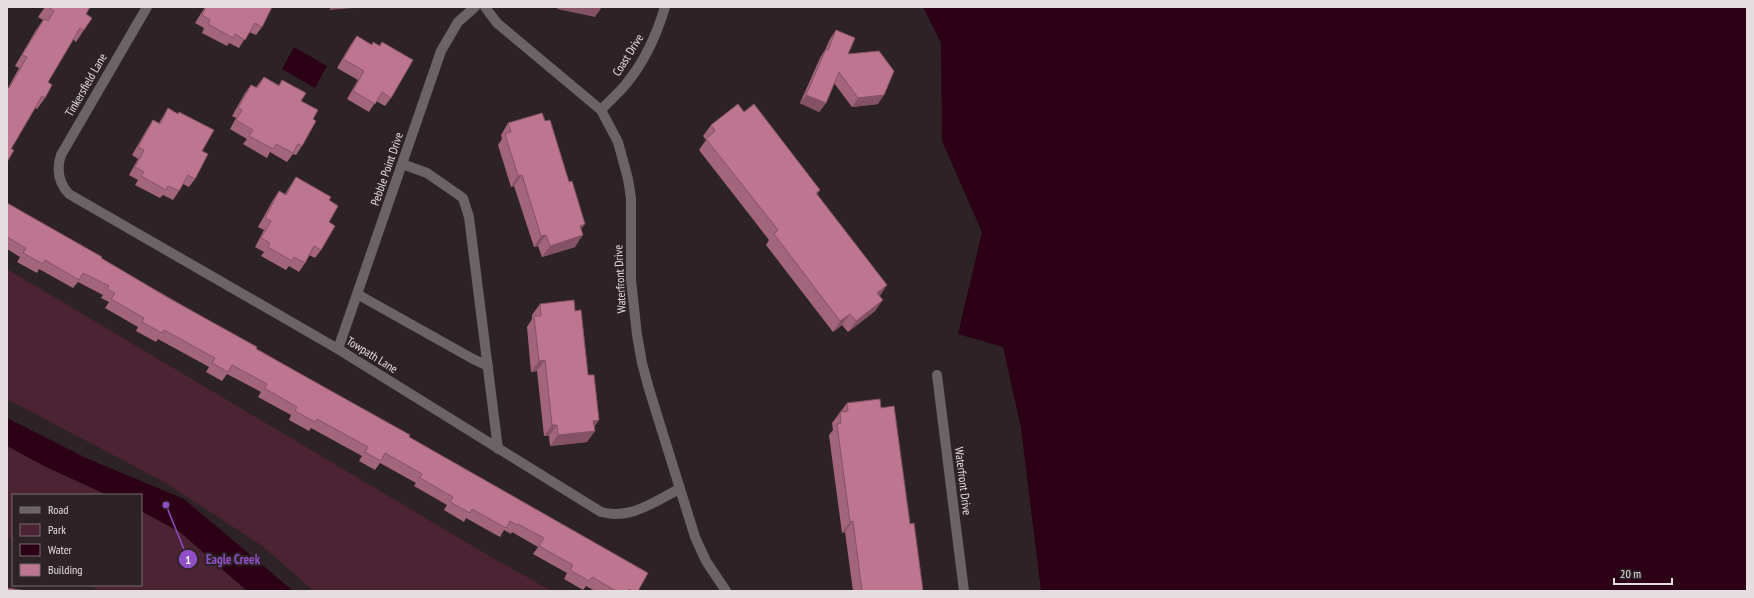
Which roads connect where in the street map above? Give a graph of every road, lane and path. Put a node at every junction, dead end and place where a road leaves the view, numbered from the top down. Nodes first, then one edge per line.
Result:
1 (147, 7) edge
2 (475, 7) edge
3 (485, 7) edge
4 (665, 7) edge
5 (601, 110) junction
6 (402, 164) junction
7 (59, 179) joint
8 (357, 294) junction
9 (338, 349) junction
10 (488, 366) junction
11 (937, 375) dead end
12 (498, 449) junction
13 (680, 489) junction
14 (726, 591) edge
15 (964, 591) edge

1 - 7 street, Tinkersfield Lane
2 - 6 street, Pebble Point Drive
3 - 5 street, Waterfront Drive
4 - 5 street, Coast Drive
5 - 13 street, Waterfront Drive
6 - 8 street, Pebble Point Drive
6 - 10 street
7 - 9 street, Towpath Lane
8 - 9 street, Pebble Point Drive
8 - 10 street
9 - 12 street, Towpath Lane
10 - 12 street
11 - 15 street, Waterfront Drive
12 - 13 street, Towpath Lane
13 - 14 street, Waterfront Drive

